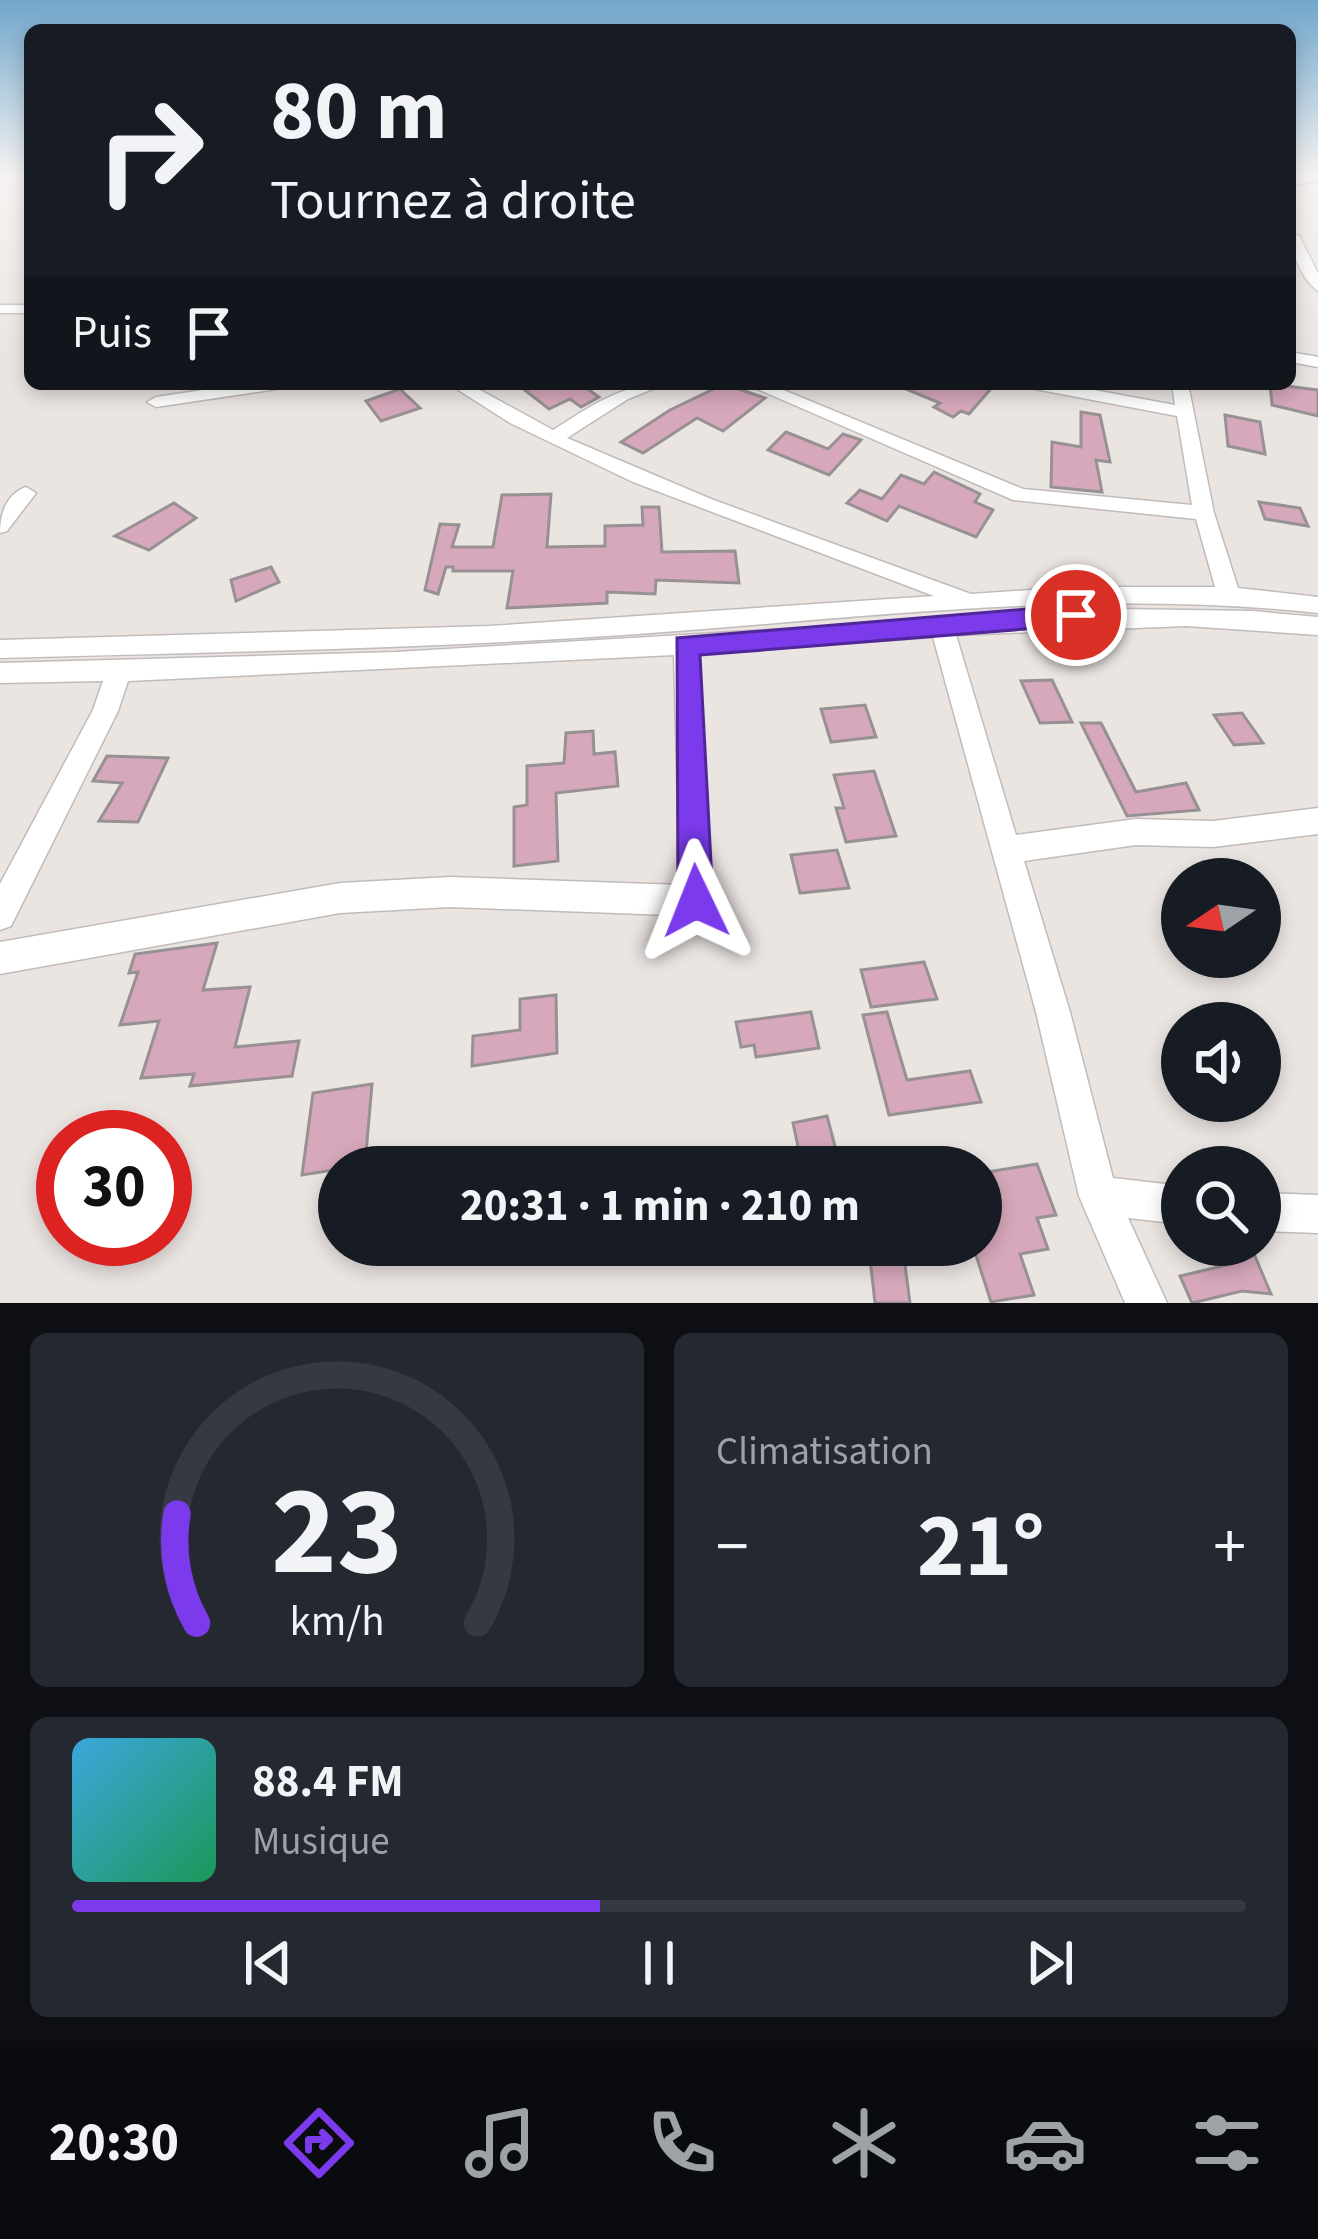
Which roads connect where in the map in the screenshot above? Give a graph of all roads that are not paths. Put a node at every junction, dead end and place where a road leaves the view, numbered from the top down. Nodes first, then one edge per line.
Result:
1 (1296, 244) edge
2 (1318, 287) edge
3 (237, 390) edge
4 (467, 390) edge
5 (638, 390) edge
6 (768, 390) edge
7 (1066, 390) edge
8 (1180, 390) edge
9 (156, 402) dead end
10 (1182, 412) junction
11 (555, 437) junction
12 (0, 494) edge
13 (1204, 512) junction
14 (0, 526) edge
15 (1229, 595) junction
16 (972, 602) junction
17 (1318, 605) edge
18 (1318, 626) edge
19 (943, 629) junction
20 (686, 645) junction
21 (0, 649) edge
22 (118, 672) junction
23 (0, 673) edge
24 (1318, 820) edge
25 (1006, 850) junction
26 (0, 915) edge
27 (0, 958) edge
28 (1098, 1196) junction
29 (1161, 1203) edge
30 (1281, 1213) edge
31 (1318, 1214) edge
32 (1146, 1303) edge

1 - 2 street
3 - 9 street
4 - 11 street
5 - 11 street
6 - 13 street
7 - 10 street
8 - 10 street
10 - 13 street
11 - 16 street
12 - 14 street
13 - 15 street
15 - 16 street
15 - 17 street
16 - 21 street
18 - 19 street
19 - 20 street
19 - 25 street
20 - 22 street
20 - 27 street
22 - 23 street
22 - 26 street
24 - 25 street
25 - 28 street
28 - 29 street
28 - 32 street
30 - 31 street

